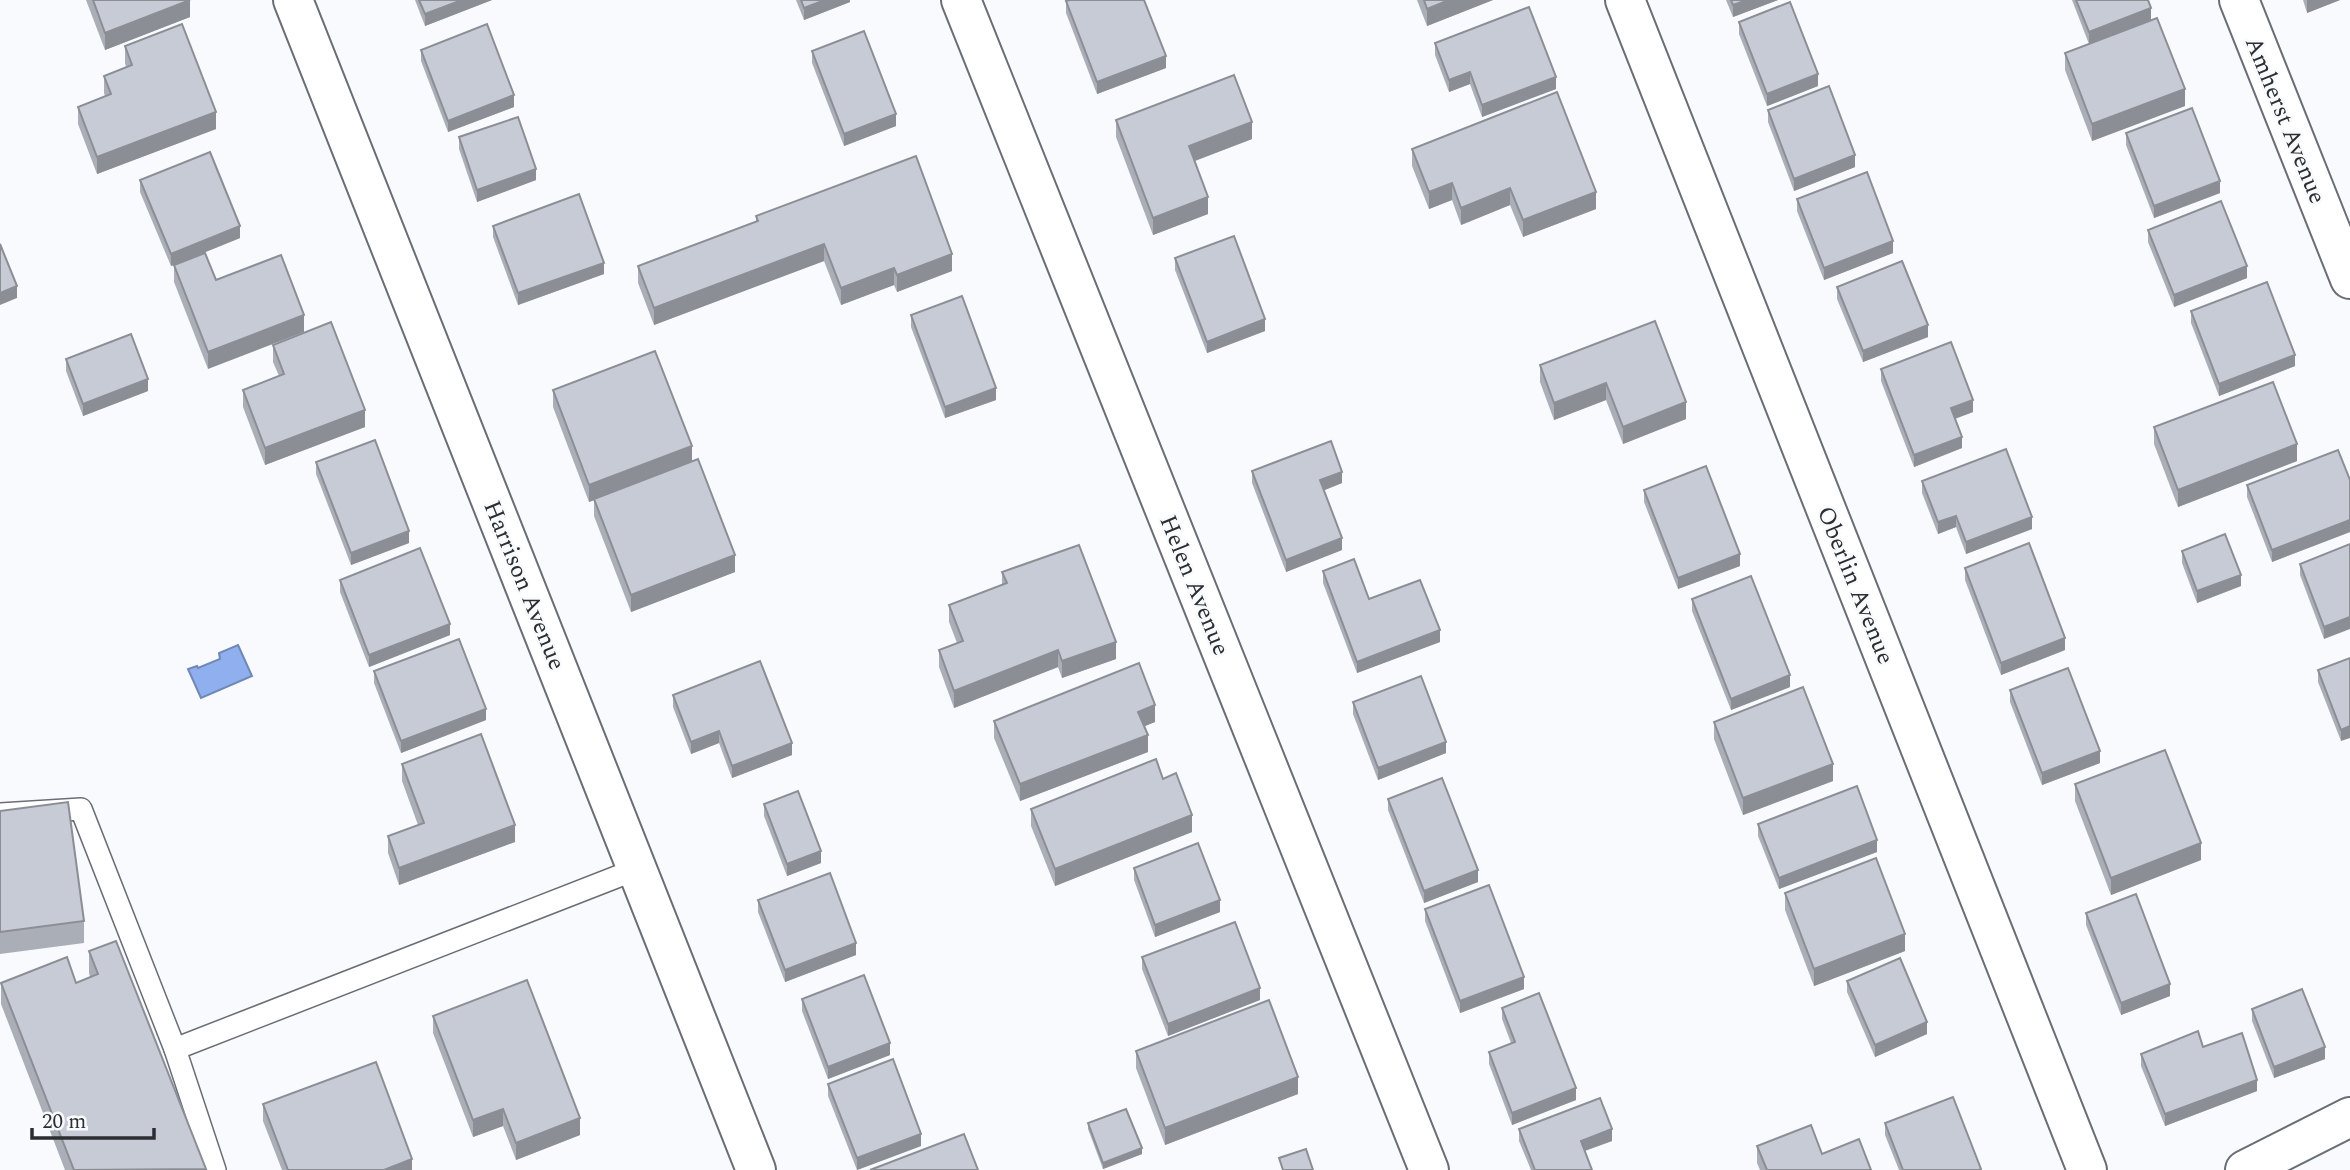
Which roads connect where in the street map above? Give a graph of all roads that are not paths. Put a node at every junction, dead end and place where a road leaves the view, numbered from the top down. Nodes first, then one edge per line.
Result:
1 (293, 0) edge
2 (961, 0) edge
3 (1625, 0) edge
4 (2239, 0) edge
5 (2350, 279) edge
6 (0, 814) edge
7 (637, 869) junction
8 (175, 1049) junction
9 (2350, 1116) edge
10 (215, 1170) edge
11 (756, 1170) edge
12 (1429, 1170) edge
13 (2087, 1170) edge
14 (2245, 1170) edge

1 - 7 street, Harrison Avenue
2 - 12 street, Helen Avenue
3 - 13 street, Oberlin Avenue
4 - 5 street, Amherst Avenue
6 - 8 lane
7 - 8 lane
7 - 11 street, Harrison Avenue
8 - 10 lane
9 - 14 street

